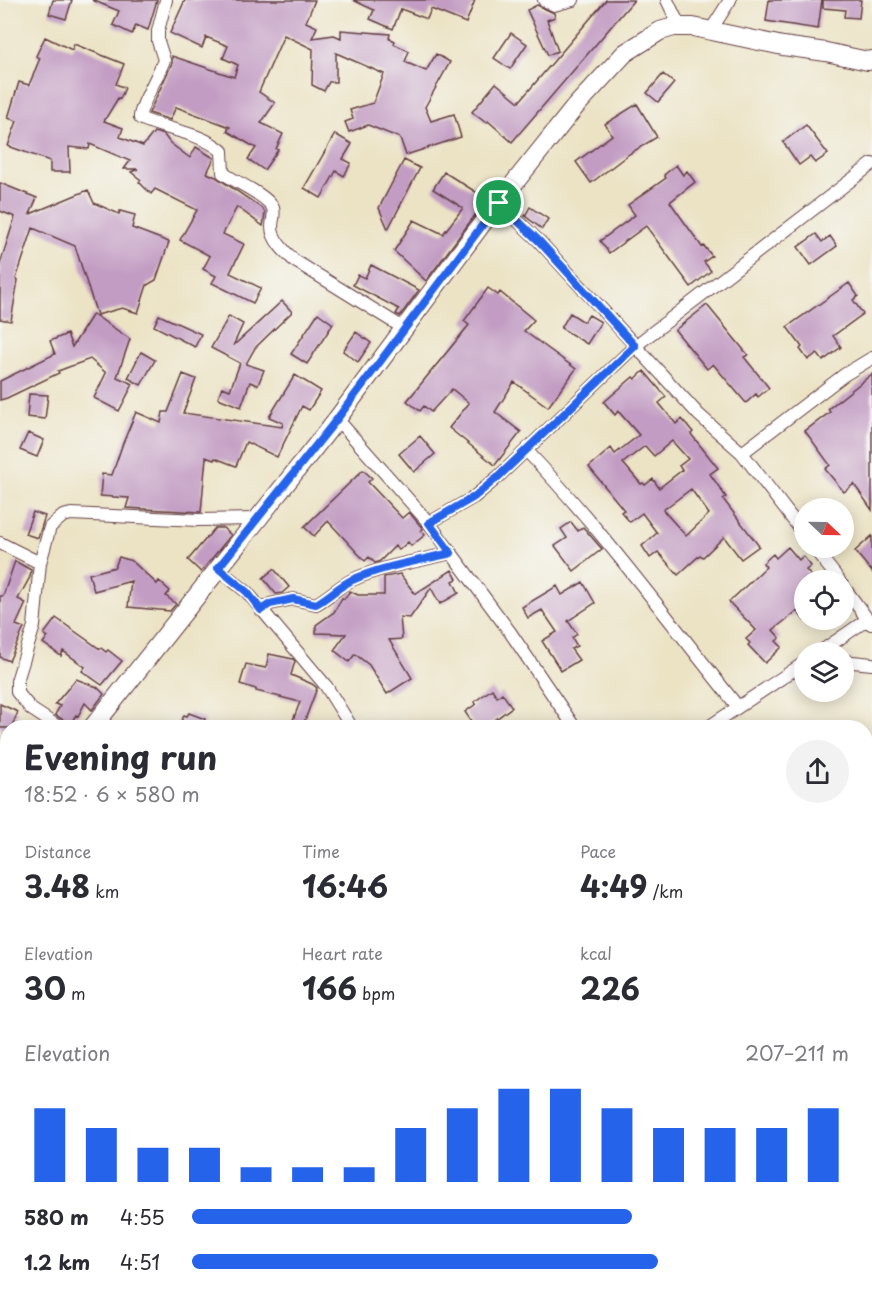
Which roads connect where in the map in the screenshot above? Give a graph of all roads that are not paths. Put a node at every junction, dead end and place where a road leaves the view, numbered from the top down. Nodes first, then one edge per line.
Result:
1 (166, 0) edge
2 (544, 0) edge
3 (573, 0) edge
4 (667, 0) edge
5 (730, 0) edge
6 (680, 27) junction
7 (711, 30) junction
8 (872, 60) edge
9 (872, 164) edge
10 (499, 203) junction
11 (405, 329) junction
12 (635, 346) junction
13 (872, 358) edge
14 (337, 419) junction
15 (527, 451) junction
16 (742, 453) junction
17 (257, 519) junction
18 (794, 521) edge
19 (429, 523) junction
20 (0, 543) edge
21 (451, 553) junction
22 (822, 558) edge
23 (40, 563) junction
24 (218, 568) junction
25 (831, 570) edge
26 (854, 601) edge
27 (261, 610) junction
28 (870, 622) edge
29 (837, 642) edge
30 (854, 662) edge
31 (872, 664) edge
32 (794, 670) edge
33 (738, 707) junction
34 (48, 720) edge
35 (98, 720) edge
36 (346, 720) edge
37 (570, 720) edge
38 (719, 720) edge

1 - 11 street
2 - 3 street
4 - 6 street
5 - 7 street
6 - 7 street
6 - 10 street
7 - 8 street
9 - 12 street
10 - 11 street
10 - 12 street
11 - 14 street
12 - 15 street
12 - 16 street
13 - 16 street
14 - 17 street
14 - 19 street
15 - 19 street
15 - 33 street
16 - 18 street
17 - 23 street
17 - 24 street
19 - 21 street
20 - 23 street
21 - 27 street
21 - 37 street
22 - 25 street
23 - 34 street
24 - 27 street
24 - 35 street
26 - 28 street
27 - 36 street
28 - 29 street
30 - 31 street
32 - 33 street
33 - 38 street

